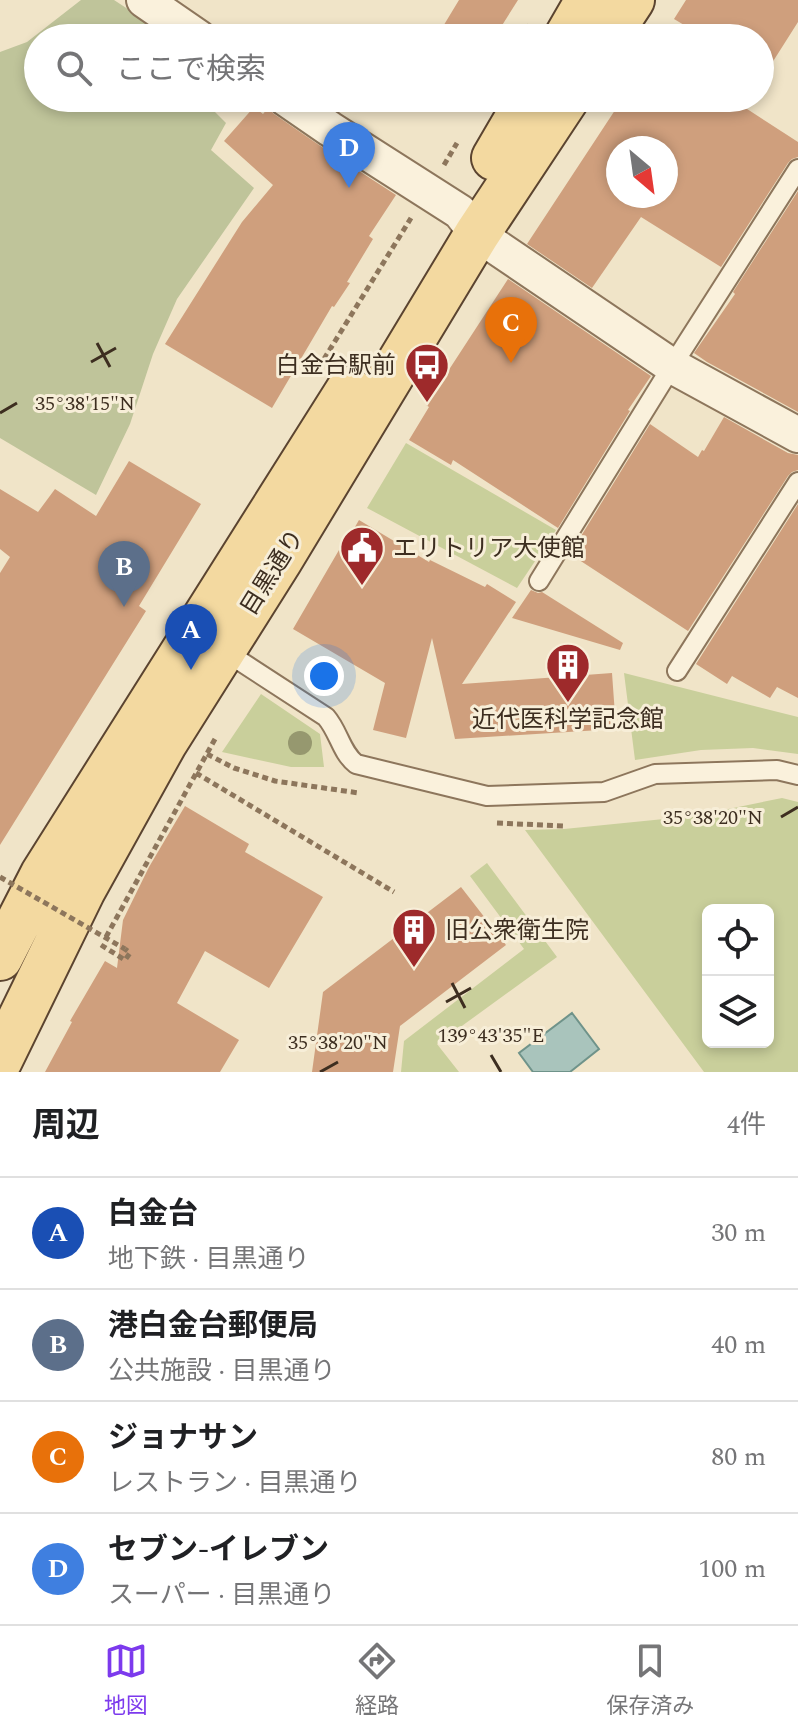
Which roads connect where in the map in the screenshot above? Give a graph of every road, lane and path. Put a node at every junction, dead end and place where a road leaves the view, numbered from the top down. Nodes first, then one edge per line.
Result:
1 (144, 0) edge
2 (588, 0) edge
3 (632, 0) edge
4 (179, 24) edge
5 (574, 24) edge
6 (616, 24) edge
7 (305, 112) edge
8 (522, 112) edge
9 (556, 112) edge
10 (798, 169) edge
11 (469, 223) junction
12 (672, 366) junction
13 (798, 435) edge
14 (798, 482) edge
15 (539, 581) dead end
16 (210, 641) junction
17 (677, 671) dead end
18 (196, 773) dead end
19 (798, 775) edge
20 (0, 877) edge
21 (394, 892) dead end
22 (101, 945) dead end
23 (0, 958) edge
24 (0, 1060) edge

1 - 4 street
2 - 5 main road
3 - 6 main road
7 - 11 street
8 - 11 main road, 目黒通り
9 - 11 main road, 目黒通り
10 - 12 lane
11 - 12 street
11 - 16 main road, 目黒通り
12 - 13 street
12 - 15 lane
14 - 17 lane
16 - 19 lane
16 - 23 main road, 目黒通り
16 - 24 main road, 目黒通り
18 - 21 path
20 - 22 path, bridge

